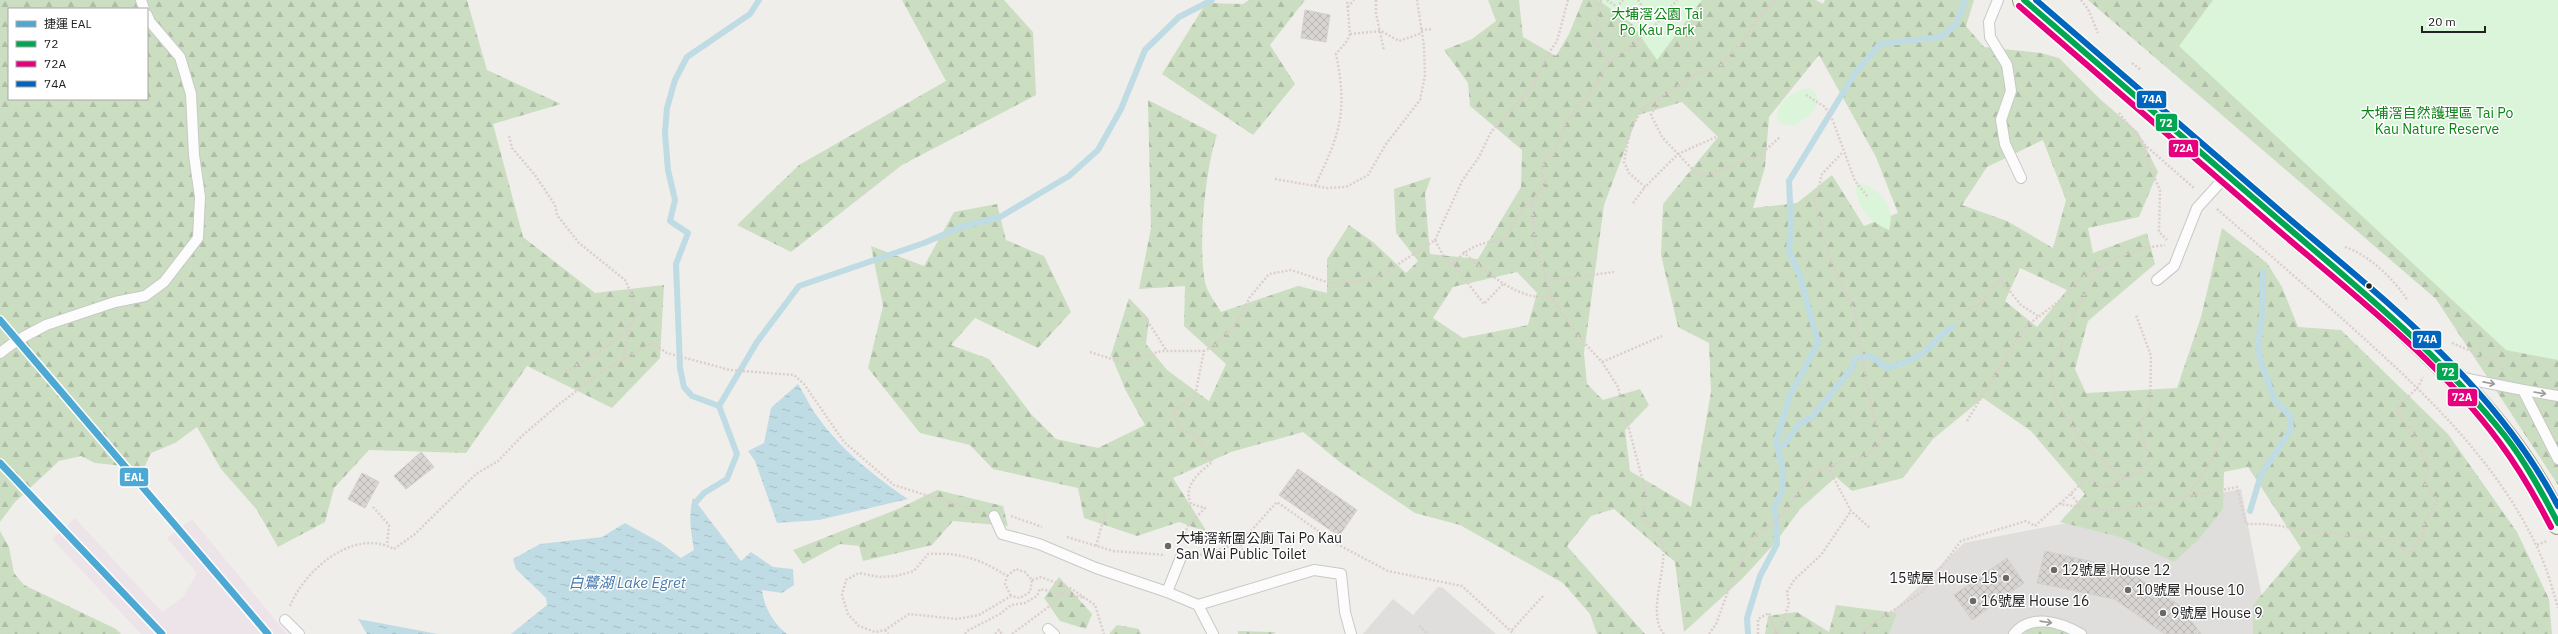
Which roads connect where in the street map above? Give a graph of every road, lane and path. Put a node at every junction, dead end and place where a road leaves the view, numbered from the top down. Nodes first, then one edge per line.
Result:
1 (1347, 0) edge
2 (1354, 0) edge
3 (1376, 0) edge
4 (1417, 0) edge
5 (1568, 0) edge
6 (1601, 0) edge
7 (1608, 0) edge
8 (1623, 0) edge
9 (1638, 0) edge
10 (1678, 0) edge
11 (1775, 0) edge
12 (1998, 0) edge
13 (2024, 0) edge
14 (2081, 0) edge
15 (1348, 8) junction
16 (148, 17) edge
17 (1660, 19) junction
18 (1433, 29) dead end
19 (1381, 32) junction
20 (1422, 32) junction
21 (1350, 34) junction
22 (2094, 35) dead end
23 (1384, 51) dead end
24 (2130, 60) dead end
25 (1609, 63) junction
26 (2147, 75) dead end
27 (1806, 95) dead end
28 (1661, 96) junction
29 (2114, 107) dead end
30 (509, 136) dead end
31 (1780, 136) dead end
32 (1716, 137) dead end
33 (2146, 146) junction
34 (1843, 152) junction
35 (1678, 154) junction
36 (2227, 175) junction
37 (2021, 178) dead end
38 (1275, 179) dead end
39 (1315, 186) junction
40 (1645, 187) junction
41 (1868, 197) dead end
42 (2206, 199) junction
43 (1532, 200) junction
44 (1632, 203) dead end
45 (1435, 240) junction
46 (2340, 246) dead end
47 (1463, 252) junction
48 (1453, 264) junction
49 (2101, 264) junction
50 (1614, 272) dead end
51 (2157, 280) dead end
52 (1545, 281) junction
53 (1504, 283) junction
54 (1552, 298) junction
55 (2411, 306) dead end
56 (1965, 310) dead end
57 (1142, 314) dead end
58 (2038, 316) junction
59 (2136, 316) dead end
60 (629, 329) junction
61 (1662, 336) dead end
62 (1167, 351) junction
63 (1204, 351) junction
64 (1090, 352) dead end
65 (0, 354) edge
66 (2432, 357) junction
67 (623, 359) junction
68 (1602, 362) junction
69 (564, 372) dead end
70 (2450, 376) junction
71 (2418, 388) junction
72 (2523, 390) junction
73 (2558, 396) edge
74 (1967, 421) dead end
75 (2226, 428) dead end
76 (2558, 459) edge
77 (1828, 467) junction
78 (2124, 478) junction
79 (2071, 494) junction
80 (2189, 496) junction
81 (2059, 504) junction
82 (2080, 506) junction
83 (373, 507) dead end
84 (1851, 510) junction
85 (1105, 514) dead end
86 (994, 516) junction
87 (2558, 523) edge
88 (1870, 528) dead end
89 (1048, 529) dead end
90 (1061, 534) dead end
91 (1240, 543) junction
92 (387, 545) junction
93 (1096, 546) junction
94 (1181, 557) junction
95 (1245, 558) dead end
96 (1007, 576) junction
97 (1032, 580) junction
98 (1062, 592) junction
99 (1167, 592) junction
100 (1011, 596) junction
101 (1543, 596) dead end
102 (1085, 598) junction
103 (1198, 605) junction
104 (2558, 608) edge
105 (285, 620) joint
106 (1418, 626) dead end
107 (885, 630) junction
108 (1512, 630) junction
109 (299, 634) edge
110 (888, 634) edge
111 (965, 634) edge
112 (995, 634) edge
113 (1002, 634) edge
114 (1012, 634) edge
115 (1104, 634) edge
116 (1213, 634) edge
117 (1350, 634) edge
118 (1428, 634) edge
119 (1514, 634) edge
120 (1664, 634) edge
121 (1709, 634) edge
122 (1758, 634) edge
123 (1777, 634) edge
124 (1862, 634) edge
125 (2014, 634) edge
126 (2081, 634) edge

1 - 15 path
2 - 15 path
3 - 19 path
4 - 20 path
5 - 45 path
6 - 25 path
7 - 8 path
9 - 17 path
10 - 17 path
11 - 28 path
12 - 37 lane
13 - 36 main road
14 - 22 path
15 - 21 path
16 - 65 lane
17 - 25 path
18 - 20 path
19 - 20 path
19 - 21 path
19 - 23 path
20 - 39 path
21 - 39 path
24 - 26 path
25 - 43 path
27 - 34 path
28 - 35 path
28 - 40 path
29 - 33 path
30 - 60 path
31 - 35 path
32 - 35 path
33 - 42 path
33 - 49 path
34 - 41 path
34 - 77 path
35 - 40 path
36 - 42 lane
36 - 66 main road
38 - 39 path
40 - 44 path
42 - 51 lane
42 - 71 path
43 - 47 path
43 - 52 path
45 - 48 path
45 - 63 path
46 - 55 path
47 - 48 path
47 - 53 path
48 - 53 path
49 - 58 path
49 - 78 path
50 - 52 path
52 - 54 path
53 - 54 path
54 - 68 path
56 - 58 path
57 - 62 path
58 - 74 path
59 - 78 path
60 - 67 path
60 - 69 path
61 - 68 path
62 - 63 path
62 - 64 path
63 - 94 path
66 - 70 main road
66 - 71 path
66 - 72 path
67 - 86 path
67 - 92 path
68 - 120 path
70 -> 72 lane
70 - 87 main road
71 - 80 path
71 - 104 path
72 -> 73 lane
72 - 76 lane
75 - 80 path
77 - 84 path
77 - 121 path
78 - 79 path
79 - 81 path
79 - 82 path
80 - 82 path
81 - 82 path
81 - 124 path
83 - 92 path
84 - 88 path
84 - 123 path
85 - 93 path
86 - 89 path
86 - 99 lane
90 - 93 path
91 - 94 path
91 - 95 path
91 - 108 path
92 - 105 path
93 - 94 path
94 - 99 lane
96 - 97 path
96 - 100 path
96 - 107 path
97 - 100 path
97 - 102 path
98 - 102 path
98 - 111 path
98 - 114 path
99 - 103 lane
100 - 107 path
101 - 108 path
102 - 115 path
103 - 116 lane
103 - 117 lane
105 - 109 lane
106 - 118 path
107 - 110 path
108 - 119 path
112 - 113 path
122 - 123 path
125 -> 126 lane

